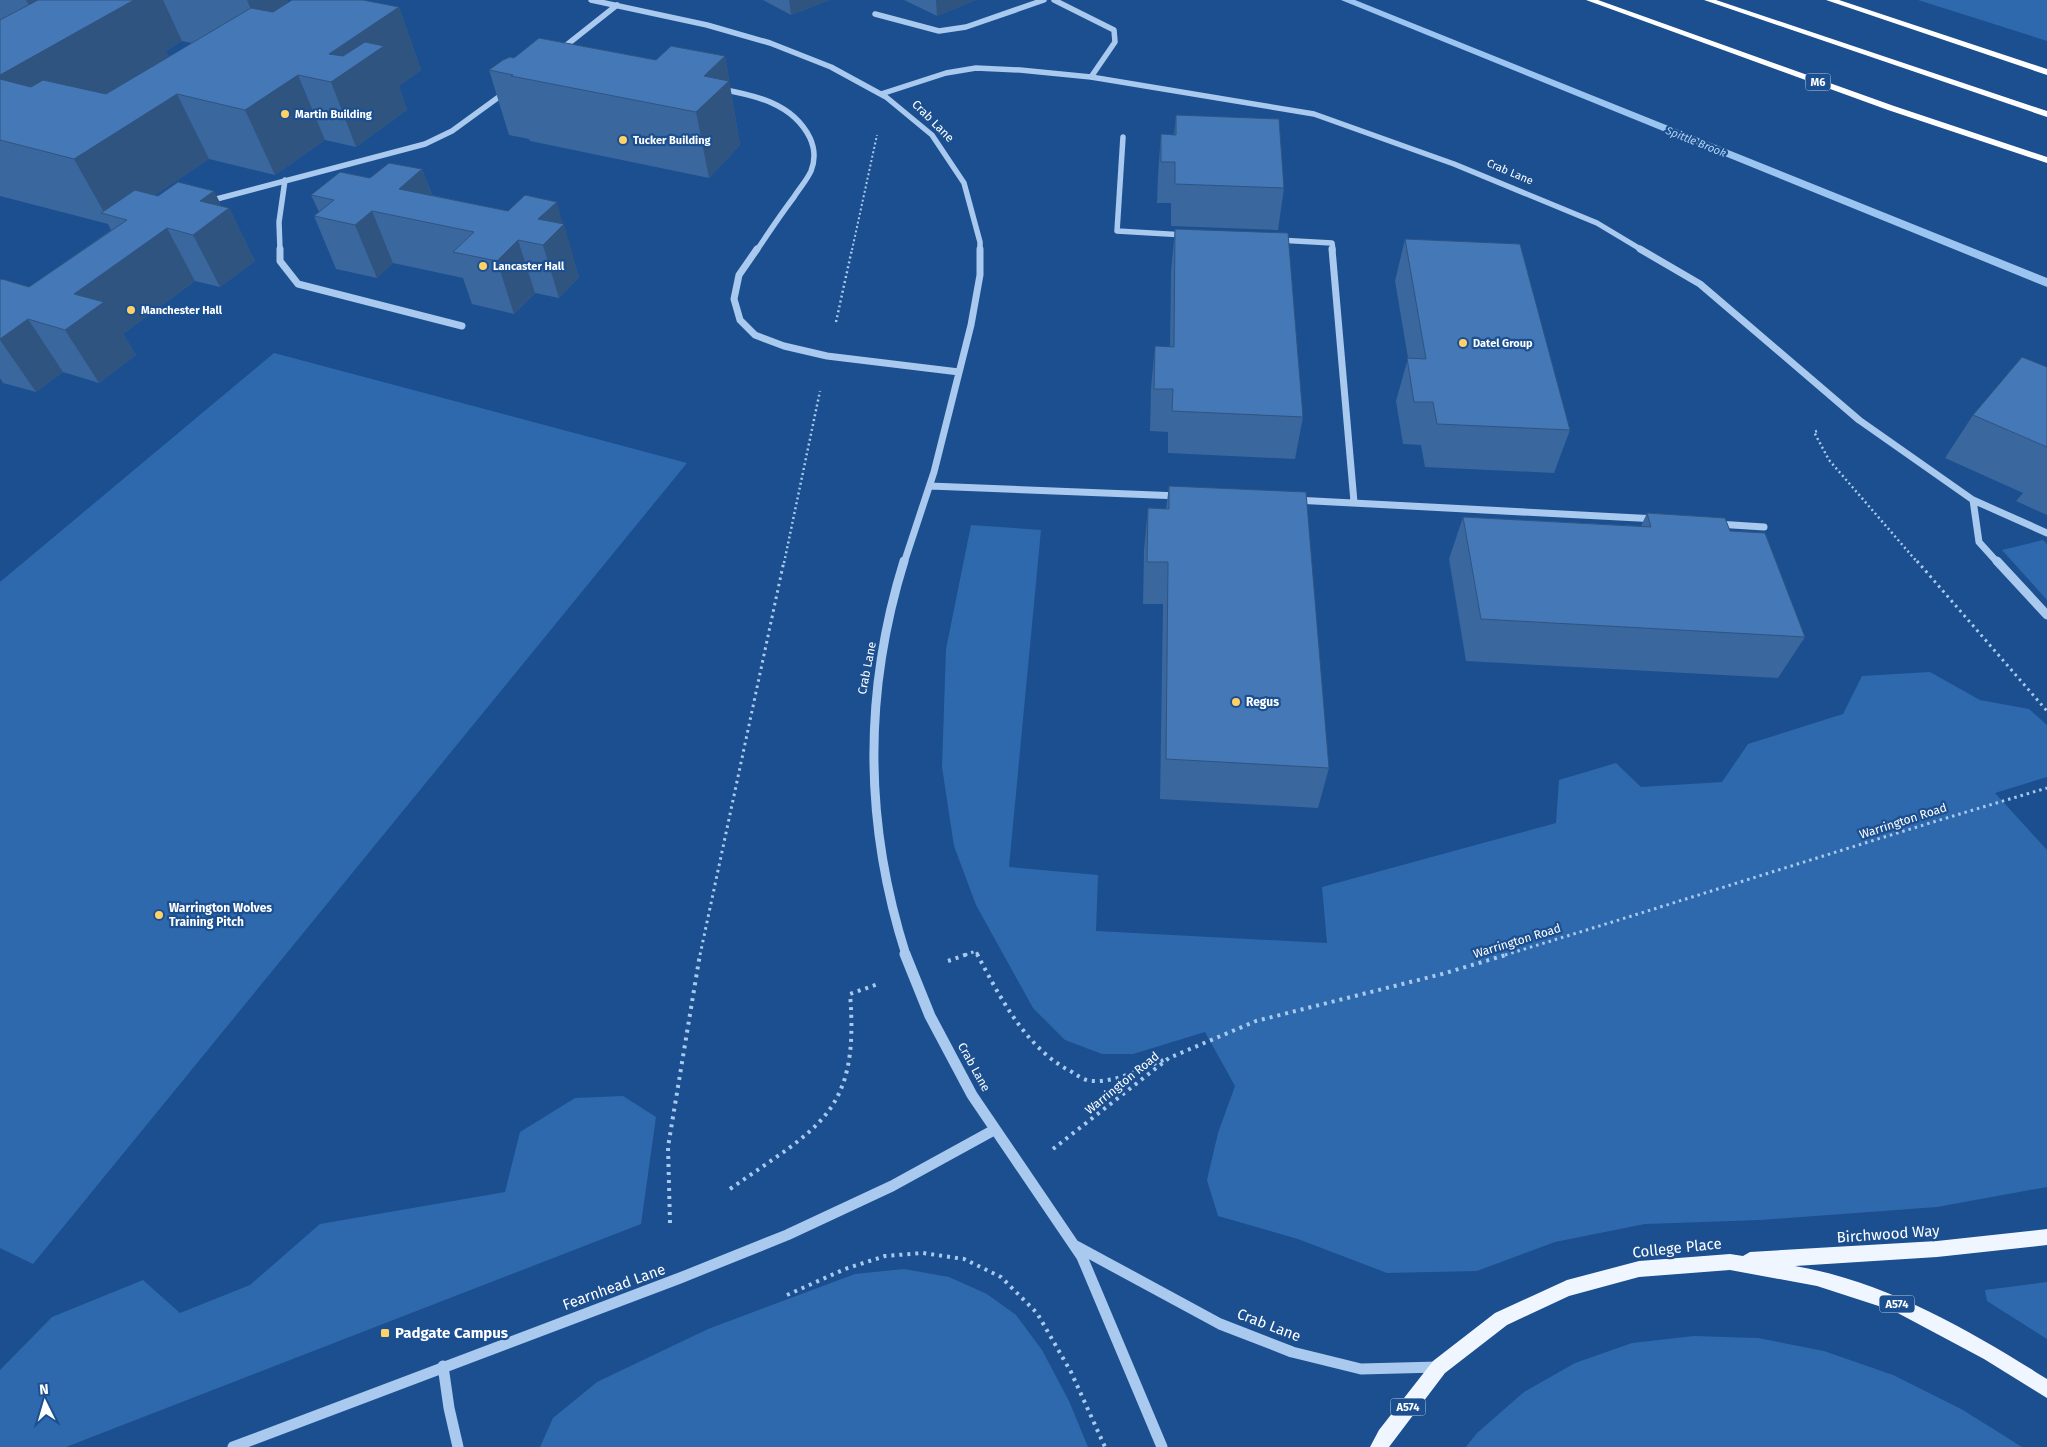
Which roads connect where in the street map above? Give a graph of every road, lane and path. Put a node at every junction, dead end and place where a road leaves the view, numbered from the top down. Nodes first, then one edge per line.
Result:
1 (591, 0) edge
2 (1044, 0) edge
3 (1054, 0) edge
4 (1590, 0) edge
5 (1708, 0) edge
6 (1830, 0) edge
7 (617, 5) junction
8 (874, 14) dead end
9 (563, 58) edge
10 (2047, 72) edge
11 (1091, 78) junction
12 (515, 86) edge
13 (715, 88) edge
14 (881, 94) junction
15 (2047, 114) edge
16 (877, 135) dead end
17 (1123, 137) dead end
18 (2047, 160) edge
19 (285, 180) junction
20 (202, 203) edge
21 (1195, 236) edge
22 (1274, 240) edge
23 (835, 323) dead end
24 (462, 326) dead end
25 (958, 372) junction
26 (822, 383) dead end
27 (1858, 420) junction
28 (930, 486) junction
29 (1188, 496) edge
30 (1286, 500) edge
31 (1973, 500) junction
32 (1354, 502) junction
33 (1670, 520) edge
34 (1708, 523) edge
35 (1764, 527) dead end
36 (2047, 533) edge
37 (2047, 615) edge
38 (2047, 711) edge
39 (2047, 788) edge
40 (976, 951) dead end
41 (850, 994) dead end
42 (1169, 1058) junction
43 (994, 1130) junction
44 (1024, 1171) junction
45 (730, 1189) dead end
46 (670, 1223) dead end
47 (2047, 1237) edge
48 (1076, 1246) junction
49 (1730, 1262) junction
50 (786, 1295) dead end
51 (443, 1366) junction
52 (1440, 1367) junction
53 (2047, 1389) edge
54 (233, 1447) edge
55 (458, 1447) edge
56 (1105, 1447) edge
57 (1162, 1447) edge
58 (1379, 1447) edge

1 - 7 street, Crab Lane
2 - 8 lane
3 - 11 street
4 - 18 highway, M6
5 - 15 highway
6 - 10 highway
7 - 9 street
7 - 14 street, Crab Lane
11 - 14 street, Crab Lane
11 - 27 street, Crab Lane
12 - 19 street
13 - 25 street
14 - 25 street, Crab Lane
16 - 23 path
17 - 21 street
19 - 20 street
19 - 24 lane
22 - 32 street
25 - 28 street, Crab Lane
26 - 46 path
27 - 31 street, Crab Lane
27 - 38 path
28 - 29 street
28 - 43 street, Crab Lane
30 - 32 street
31 - 36 street, Crab Lane
31 - 37 street
32 - 33 street
34 - 35 street
39 - 42 path, Warrington Road
40 - 42 path
41 - 45 path
42 - 44 path, Warrington Road
43 - 44 street, Crab Lane
43 - 51 street, Fearnhead Lane
44 - 48 street, Crab Lane
47 - 49 main road, Birchwood Way / A574
48 - 52 street, Crab Lane
48 - 57 street, Crab Lane
49 - 52 main road, College Place / A574
49 - 53 main road, College Place / A574
50 - 56 path
51 - 54 street, Fearnhead Lane
51 - 55 street
52 - 58 main road, College Place / A574

